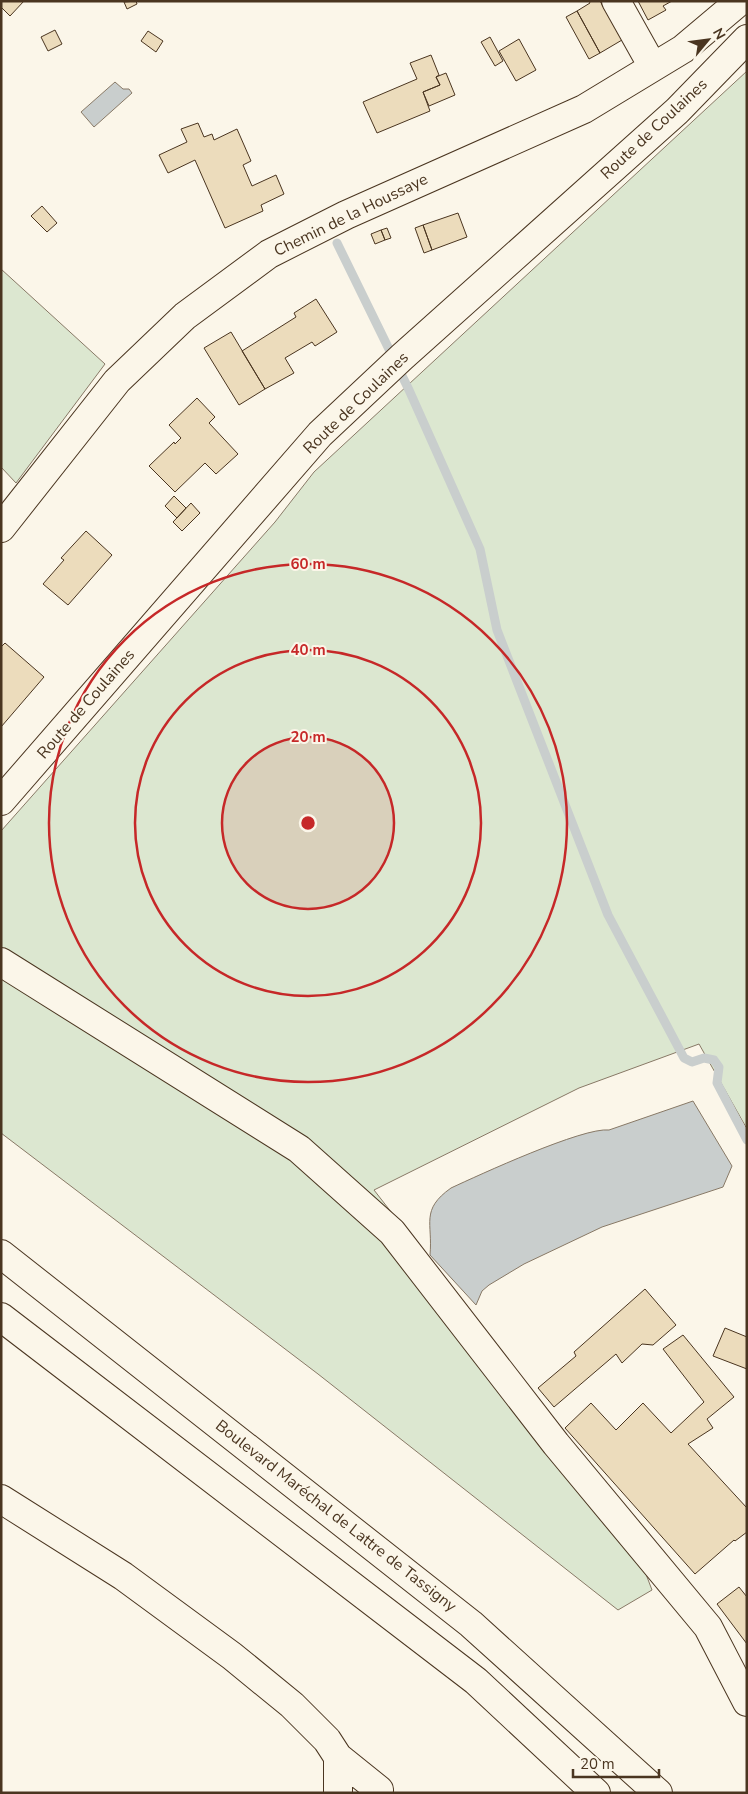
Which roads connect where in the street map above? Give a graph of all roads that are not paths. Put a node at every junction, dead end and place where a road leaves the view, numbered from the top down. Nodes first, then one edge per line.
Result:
1 (616, 1) edge
2 (740, 1) edge
3 (747, 39) edge
4 (653, 67) junction
5 (1, 528) edge
6 (1, 801) edge
7 (1, 962) edge
8 (1, 1254) edge
9 (1, 1317) edge
10 (1, 1499) edge
11 (747, 1702) edge
12 (338, 1757) junction
13 (381, 1792) edge
14 (338, 1793) edge
15 (596, 1793) edge
16 (658, 1793) edge

1 - 4 main road
2 - 4 main road, Chemin de la Houssaye
3 - 6 main road, Route de Coulaines
4 - 5 main road, Chemin de la Houssaye
7 - 11 main road
8 - 16 main road, Boulevard Maréchal de Lattre de Tassigny
9 - 15 main road
10 - 12 main road
12 - 13 main road
12 - 14 main road

